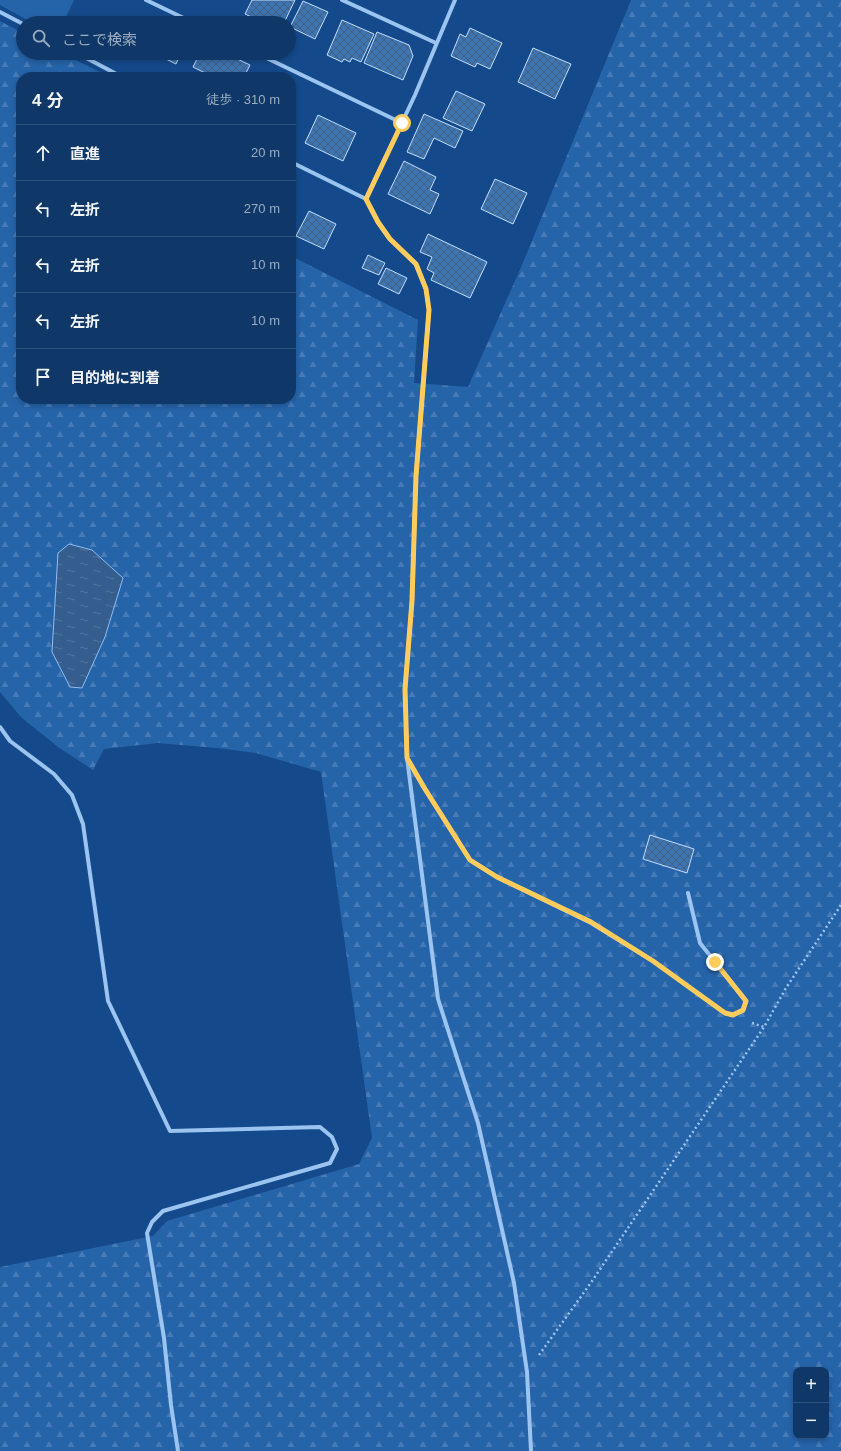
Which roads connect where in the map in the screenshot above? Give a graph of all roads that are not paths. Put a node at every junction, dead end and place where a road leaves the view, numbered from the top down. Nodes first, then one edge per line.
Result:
1 (146, 0) edge
2 (342, 0) edge
3 (454, 0) edge
4 (0, 12) edge
5 (179, 16) edge
6 (16, 20) edge
7 (436, 43) junction
8 (90, 60) edge
9 (271, 60) edge
10 (113, 72) edge
11 (296, 72) edge
12 (296, 72) edge
13 (402, 123) junction
14 (296, 164) edge
15 (366, 199) junction
16 (0, 727) edge
17 (407, 758) junction
18 (688, 893) dead end
19 (178, 1451) edge
20 (531, 1451) edge

1 - 5 street
2 - 7 street
3 - 7 street
4 - 6 street
7 - 13 street
8 - 10 street
9 - 12 street
11 - 13 street
13 - 15 street
14 - 15 street
15 - 17 street
16 - 19 street
17 - 18 street
17 - 20 street

